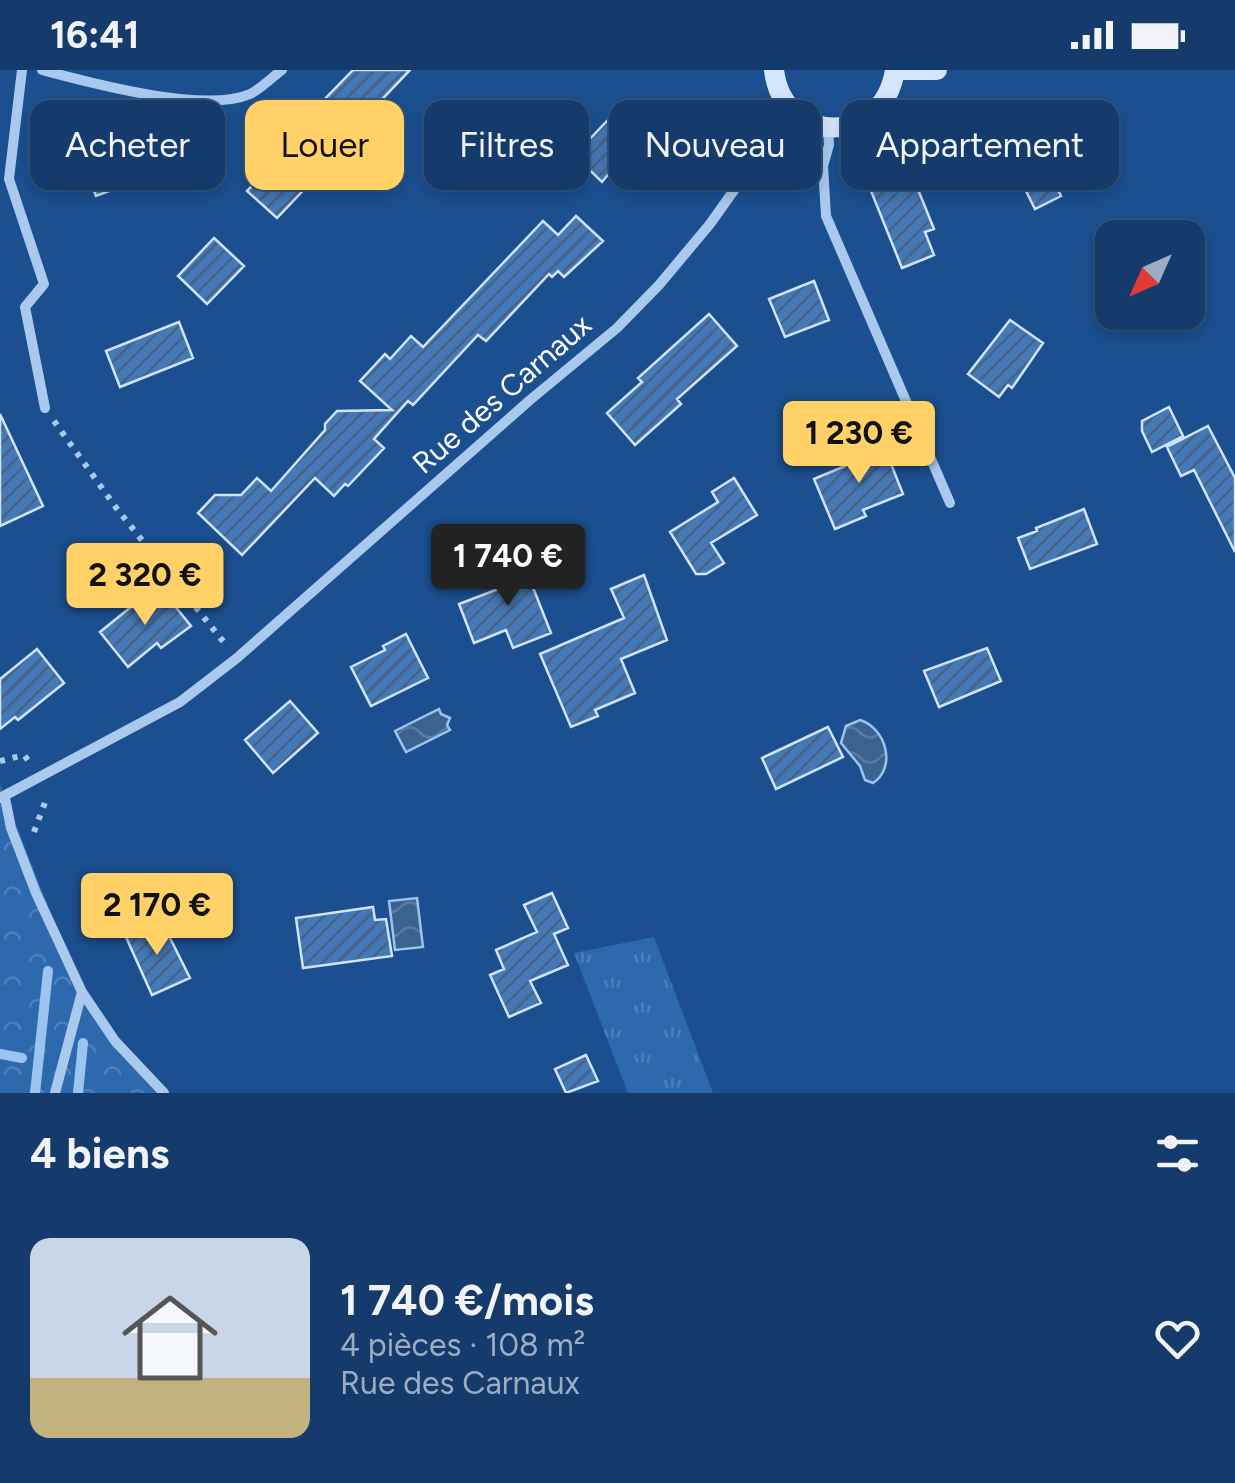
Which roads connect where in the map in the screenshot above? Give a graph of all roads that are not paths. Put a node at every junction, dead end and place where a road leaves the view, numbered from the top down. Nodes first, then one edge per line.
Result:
1 (22, 70) edge
2 (42, 70) edge
3 (282, 70) edge
4 (774, 70) edge
5 (895, 70) edge
6 (937, 70) edge
7 (785, 100) edge
8 (821, 126) edge
9 (828, 128) junction
10 (734, 190) edge
11 (45, 408) road end
12 (950, 503) dead end
13 (3, 798) edge
14 (82, 992) junction
15 (55, 1093) edge
16 (164, 1093) edge

1 - 11 street
2 - 3 street
4 - 7 street
5 - 6 street
5 - 9 street
8 - 9 street
9 - 12 street
10 - 13 street, Rue des Carnaux
13 - 14 street
14 - 15 street
14 - 16 street

